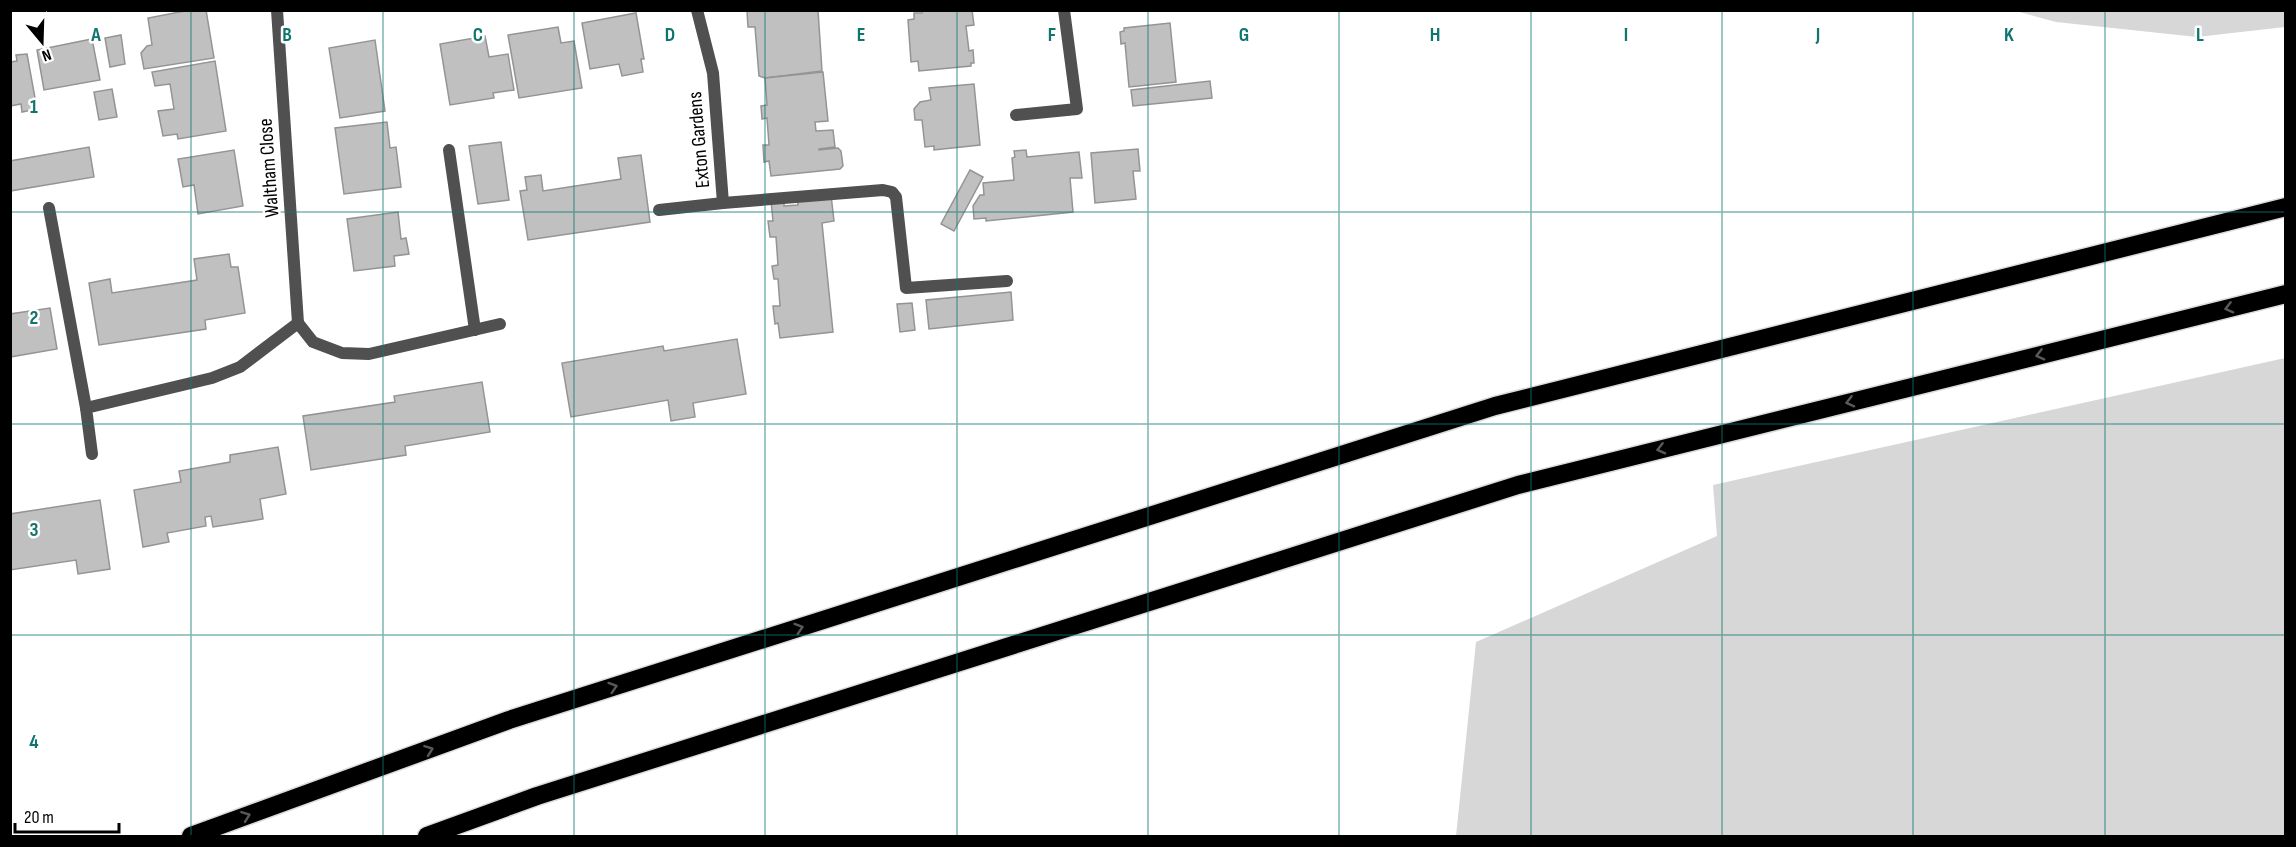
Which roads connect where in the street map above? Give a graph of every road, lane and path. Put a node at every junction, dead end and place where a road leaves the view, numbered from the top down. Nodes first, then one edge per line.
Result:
1 (277, 10) edge
2 (697, 10) edge
3 (1064, 10) edge
4 (1016, 115) dead end
5 (449, 150) dead end
6 (723, 203) junction
7 (2286, 207) edge
8 (49, 208) dead end
9 (659, 210) dead end
10 (1007, 281) dead end
11 (2286, 294) edge
12 (298, 323) junction
13 (500, 324) dead end
14 (475, 330) junction
15 (86, 408) junction
16 (92, 454) dead end
17 (191, 837) edge
18 (427, 837) edge

1 - 12 street, Waltham Close
2 - 6 street, Exton Gardens
3 - 4 street
5 - 14 street
6 - 9 street, Exton Gardens
6 - 10 street
17 -> 7 highway
8 - 15 street
11 -> 18 highway
12 - 14 street
12 - 15 street
13 - 14 street
15 - 16 street

